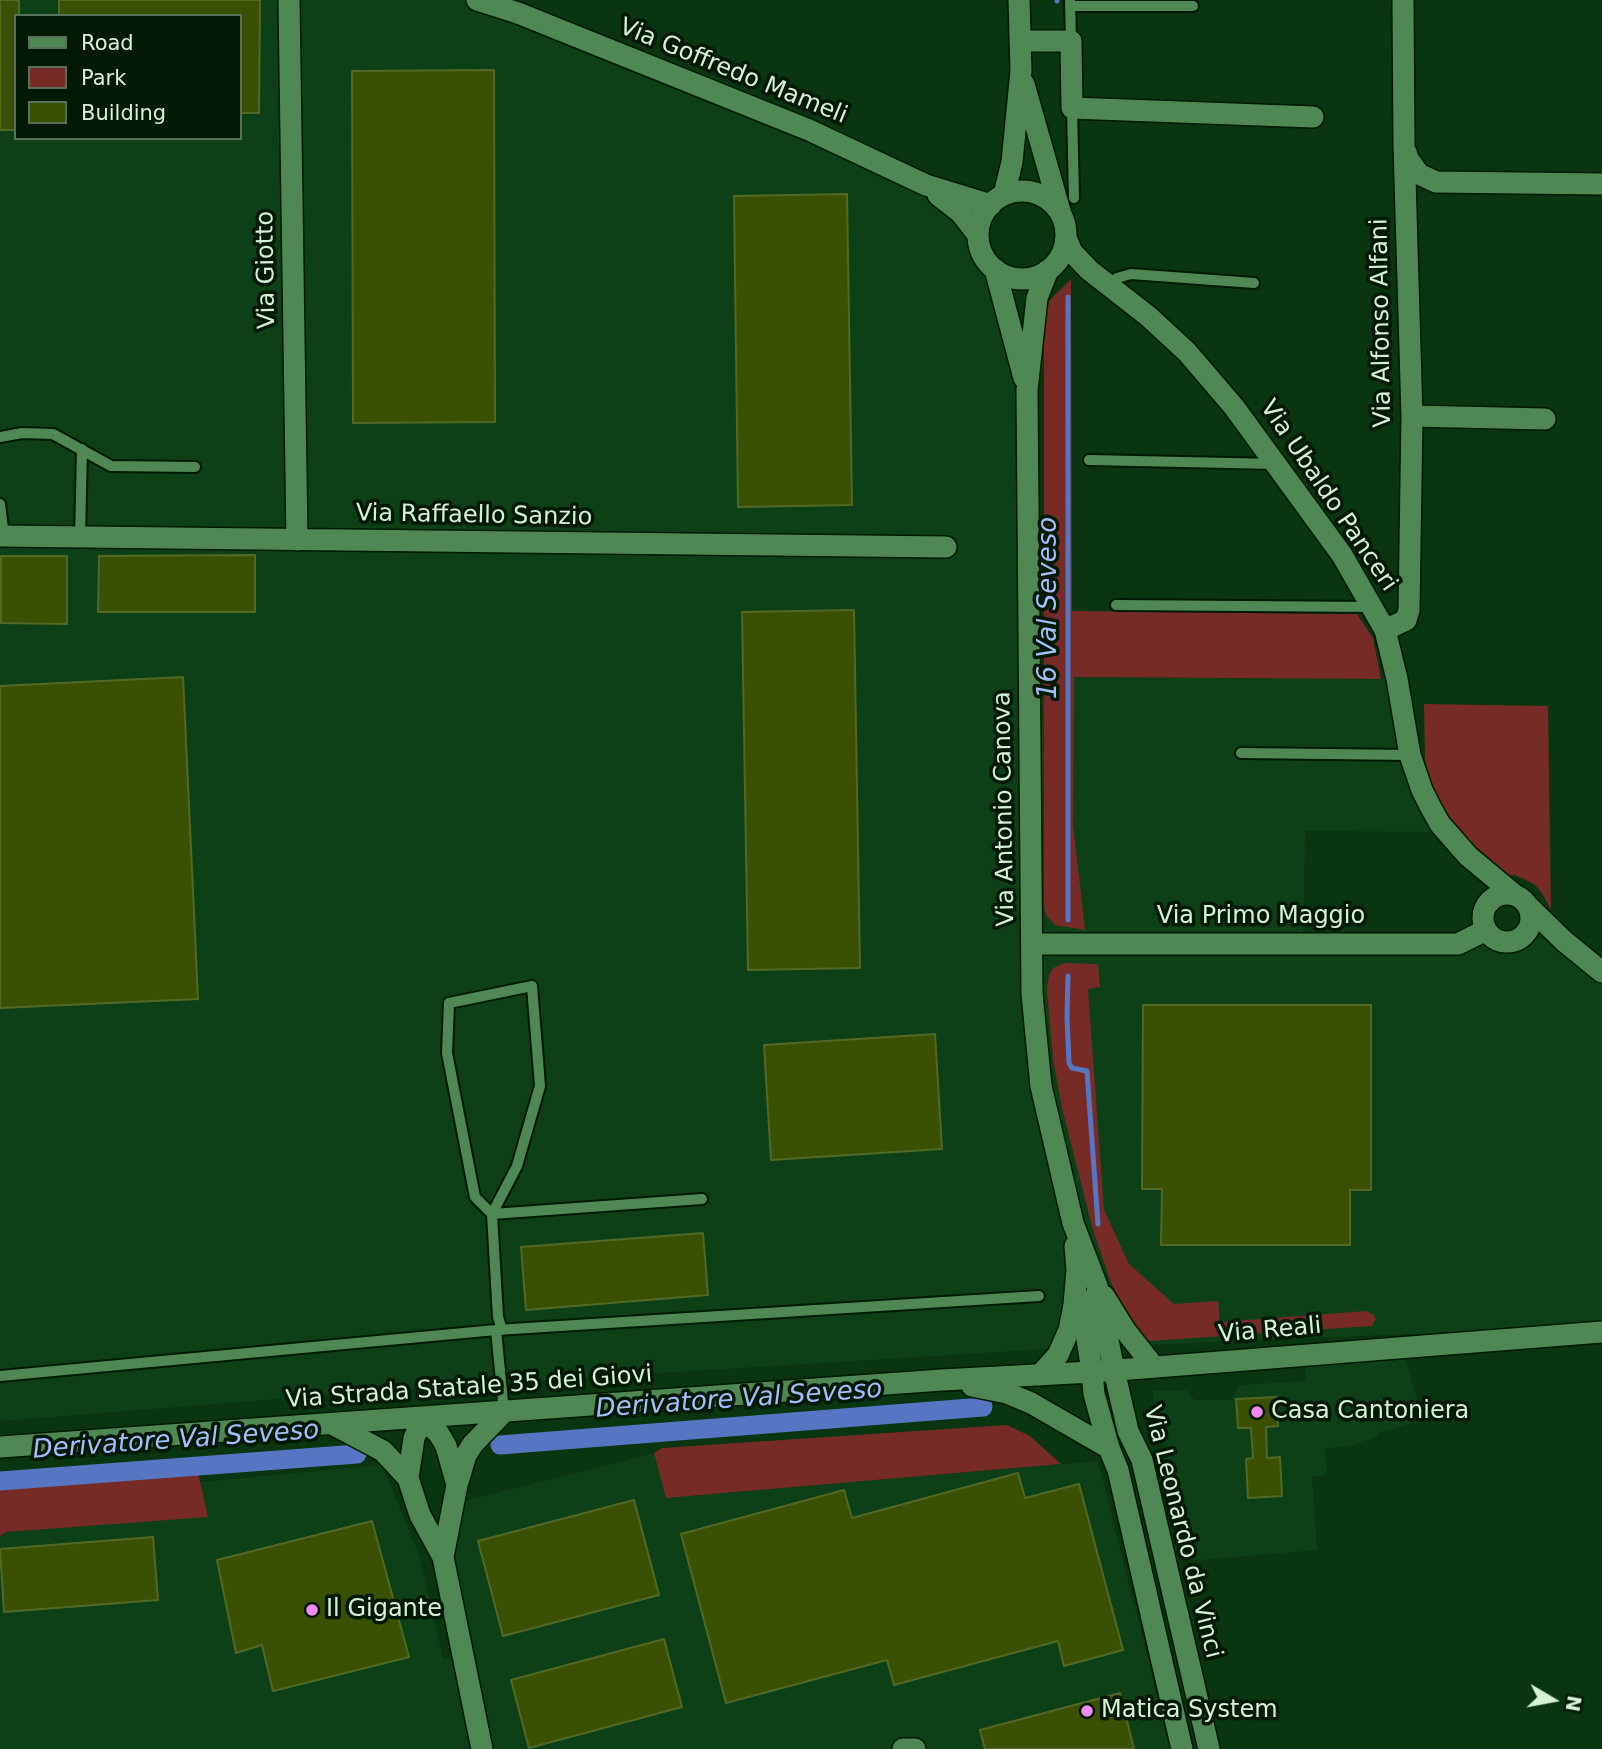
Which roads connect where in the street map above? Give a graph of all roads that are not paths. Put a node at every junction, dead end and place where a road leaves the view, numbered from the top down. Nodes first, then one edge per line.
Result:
1 (289, 0) edge
2 (477, 0) edge
3 (1019, 0) edge
4 (1403, 0) edge
5 (1070, 3) edge
6 (1193, 6) dead end
7 (1020, 41) junction
8 (1070, 41) junction
9 (1021, 72) junction
10 (1072, 108) junction
11 (1313, 117) dead end
12 (1404, 145) junction
13 (926, 184) junction
14 (1602, 184) edge
15 (997, 200) junction
16 (1067, 206) junction
17 (978, 235) junction
18 (1066, 238) junction
19 (995, 269) junction
20 (1048, 270) junction
21 (1254, 283) dead end
22 (1108, 285) junction
23 (1027, 390) junction
24 (1412, 416) junction
25 (1545, 419) dead end
26 (0, 438) edge
27 (82, 449) junction
28 (1088, 460) dead end
29 (1276, 464) junction
30 (195, 467) dead end
31 (0, 504) edge
32 (2, 536) edge
33 (80, 538) junction
34 (297, 540) junction
35 (947, 547) dead end
36 (1116, 605) dead end
37 (1373, 607) junction
38 (1385, 630) junction
39 (1241, 753) dead end
40 (1410, 755) junction
41 (1522, 900) junction
42 (1486, 930) junction
43 (1519, 939) junction
44 (1564, 941) junction
45 (1032, 944) junction
46 (1602, 972) edge
47 (702, 1199) dead end
48 (492, 1214) junction
49 (1073, 1223) junction
50 (1077, 1270) junction
51 (1097, 1286) junction
52 (1039, 1296) dead end
53 (499, 1330) junction
54 (1602, 1332) edge
55 (1154, 1367) junction
56 (1114, 1370) junction
57 (1092, 1372) junction
58 (1040, 1375) junction
59 (0, 1376) edge
60 (942, 1380) junction
61 (504, 1412) junction
62 (423, 1418) junction
63 (332, 1424) junction
64 (0, 1447) edge
65 (1109, 1448) junction
66 (408, 1478) junction
67 (457, 1485) junction
68 (443, 1557) junction
69 (482, 1749) edge
70 (903, 1749) edge
71 (915, 1749) edge
72 (1182, 1749) edge
73 (1209, 1749) edge

1 - 34 street, Via Giotto
2 - 13 street, Via Goffredo Mameli
3 - 7 street
4 - 12 street, Via Alfonso Alfani
5 - 6 lane
5 - 8 lane
7 - 8 street
7 - 9 street
8 - 10 street
9 - 15 street
9 - 16 street
10 - 11 street
10 - 16 lane
12 - 14 street
12 - 24 street, Via Alfonso Alfani
13 - 15 street
13 - 17 street
15 - 16 street
15 - 17 street
16 - 18 street
17 - 19 street
18 - 20 street
18 - 22 street, Via Ubaldo Panceri
19 - 20 street
19 - 23 street, Via Antonio Canova
20 - 23 street, Via Antonio Canova
21 - 22 lane
22 - 29 street, Via Ubaldo Panceri
23 - 45 street, Via Antonio Canova
24 - 25 street
24 - 38 street, Via Alfonso Alfani
26 - 27 lane
27 - 30 lane
27 - 33 lane
28 - 29 lane
29 - 37 street, Via Ubaldo Panceri
31 - 32 lane
32 - 33 street, Via Raffaello Sanzio
33 - 34 street, Via Raffaello Sanzio
34 - 35 street, Via Raffaello Sanzio
36 - 37 lane
37 - 38 street, Via Ubaldo Panceri
38 - 40 street, Via Ubaldo Panceri
39 - 40 lane
40 - 41 street, Via Ubaldo Panceri
41 - 42 street
41 - 43 street
41 - 44 street, Via Ubaldo Panceri
42 - 43 street
42 - 45 street, Via Primo Maggio
43 - 44 street
44 - 46 street, Via Ubaldo Panceri
45 - 49 street, Via Antonio Canova
47 - 48 lane
48 - 48 lane
48 - 53 lane
49 - 50 street, Via Antonio Canova
49 - 51 street, Via Antonio Canova
50 - 57 street, Via Antonio Canova
50 - 58 street, Via Antonio Canova
51 - 55 street, Via Antonio Canova
51 - 56 street, Via Antonio Canova
52 - 53 lane
53 - 59 lane
53 - 61 lane
54 - 55 street, Via Reali
55 - 56 street, Via Reali
56 - 57 street, Via Reali
56 - 73 street, Via Leonardo da Vinci
57 - 58 street, Via Reali
57 - 65 street, Via Leonardo da Vinci
58 - 60 street, Via Reali
60 - 61 street, Via Strada Statale 35 dei Giovi
60 - 65 street
61 - 62 street, Via Strada Statale 35 dei Giovi
61 - 67 street
62 - 63 street, Via Strada Statale 35 dei Giovi
62 - 66 street
62 - 67 street
63 - 64 street, Via Strada Statale 35 dei Giovi
63 - 66 street
65 - 72 street, Via Leonardo da Vinci
66 - 68 street
67 - 68 street
68 - 69 street
70 - 71 street

